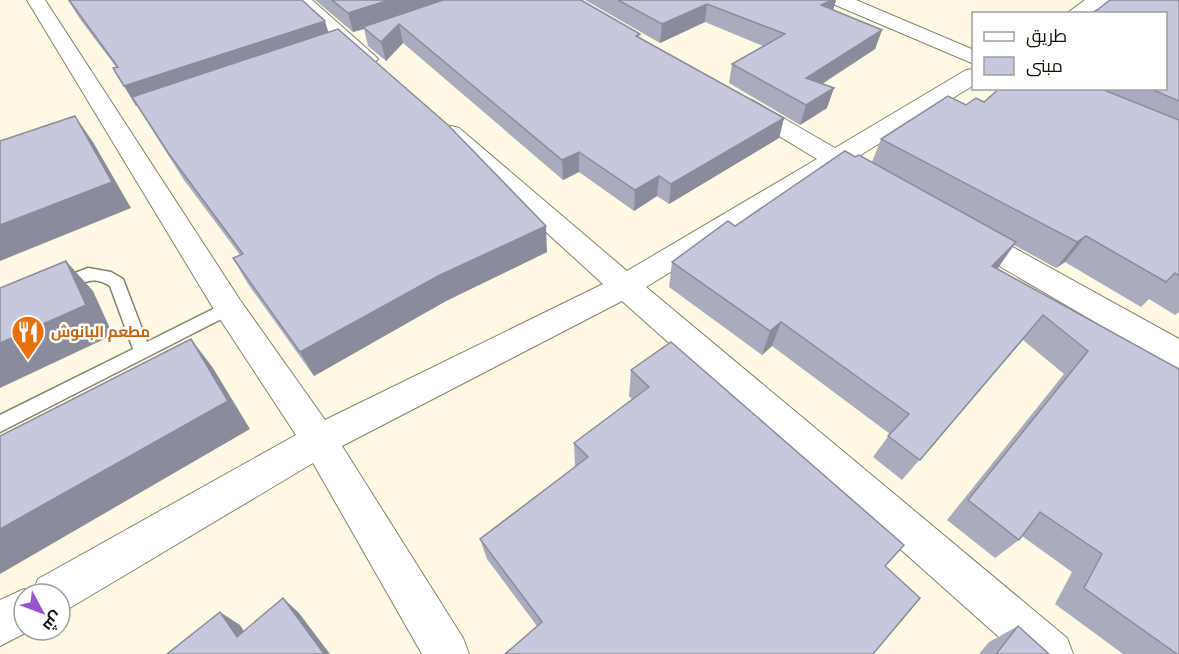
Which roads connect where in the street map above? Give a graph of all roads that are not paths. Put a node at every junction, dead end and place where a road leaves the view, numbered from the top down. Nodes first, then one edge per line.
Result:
1 (36, 0) edge
2 (301, 0) edge
3 (840, 0) edge
4 (1098, 0) edge
5 (1103, 0) edge
6 (1078, 12) edge
7 (1136, 12) edge
8 (972, 57) edge
9 (386, 75) edge
10 (972, 76) edge
11 (722, 92) edge
12 (430, 114) edge
13 (835, 159) junction
14 (877, 183) edge
15 (950, 224) edge
16 (625, 286) junction
17 (44, 290) edge
18 (229, 308) junction
19 (142, 352) junction
20 (1179, 355) edge
21 (0, 424) edge
22 (319, 440) junction
23 (72, 582) edge
24 (447, 654) edge
25 (1051, 654) edge

1 - 18 street
2 - 9 street
3 - 8 street
4 - 6 street
5 - 7 street
10 - 13 street
11 - 13 street
12 - 16 street
13 - 14 street
13 - 16 street
15 - 20 street
16 - 22 street
16 - 25 street
17 - 19 lane
18 - 19 lane
18 - 22 street
19 - 21 lane
22 - 23 street
22 - 24 street

